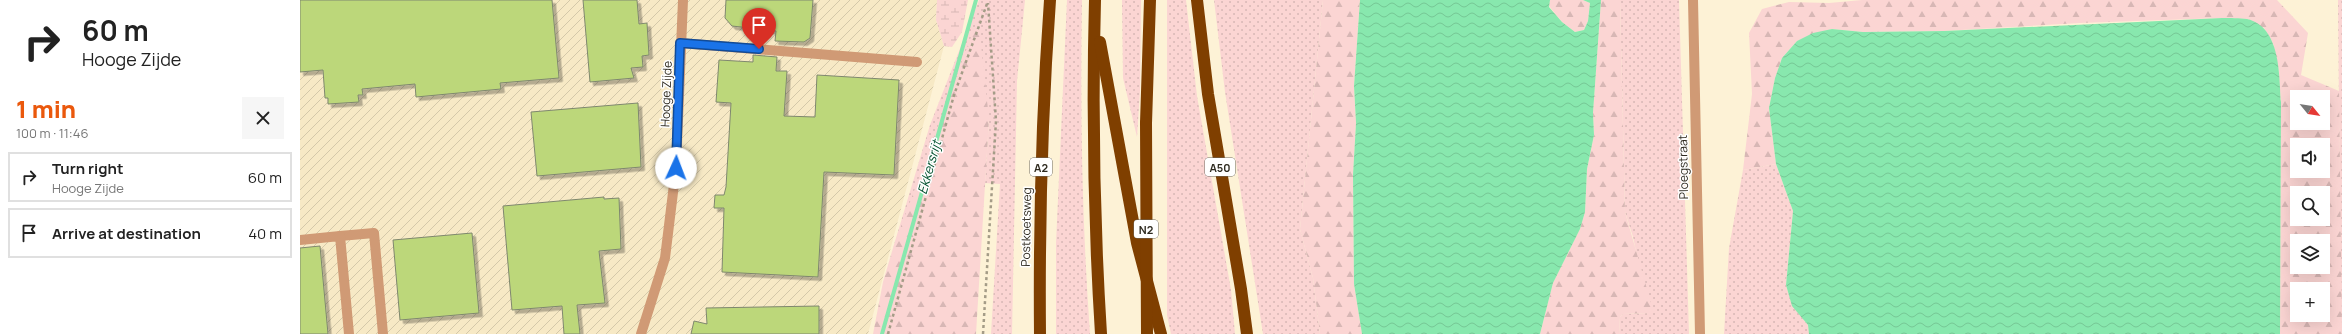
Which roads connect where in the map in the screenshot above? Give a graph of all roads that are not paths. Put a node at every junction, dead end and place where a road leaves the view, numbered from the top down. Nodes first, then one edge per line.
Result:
1 (683, 0) edge
2 (1050, 0) edge
3 (1095, 0) edge
4 (1150, 0) edge
5 (1196, 0) edge
6 (1692, 0) edge
7 (1095, 14) junction
8 (680, 43) junction
9 (917, 62) dead end
10 (340, 236) junction
11 (300, 240) edge
12 (349, 334) edge
13 (383, 334) edge
14 (640, 334) edge
15 (1040, 334) edge
16 (1101, 334) edge
17 (1147, 334) edge
18 (1161, 334) edge
19 (1247, 334) edge
20 (1700, 334) edge

1 - 8 street, Hooge Zijde
2 - 15 highway, Postkoetsweg / A2
3 - 7 highway
4 - 17 highway, N2, bridge
5 - 19 highway, A50
6 - 20 street, Ploegstraat
7 - 16 highway
7 - 18 highway
8 - 9 street
8 - 14 street, Hooge Zijde
10 - 11 street
10 - 12 street
10 - 13 street

